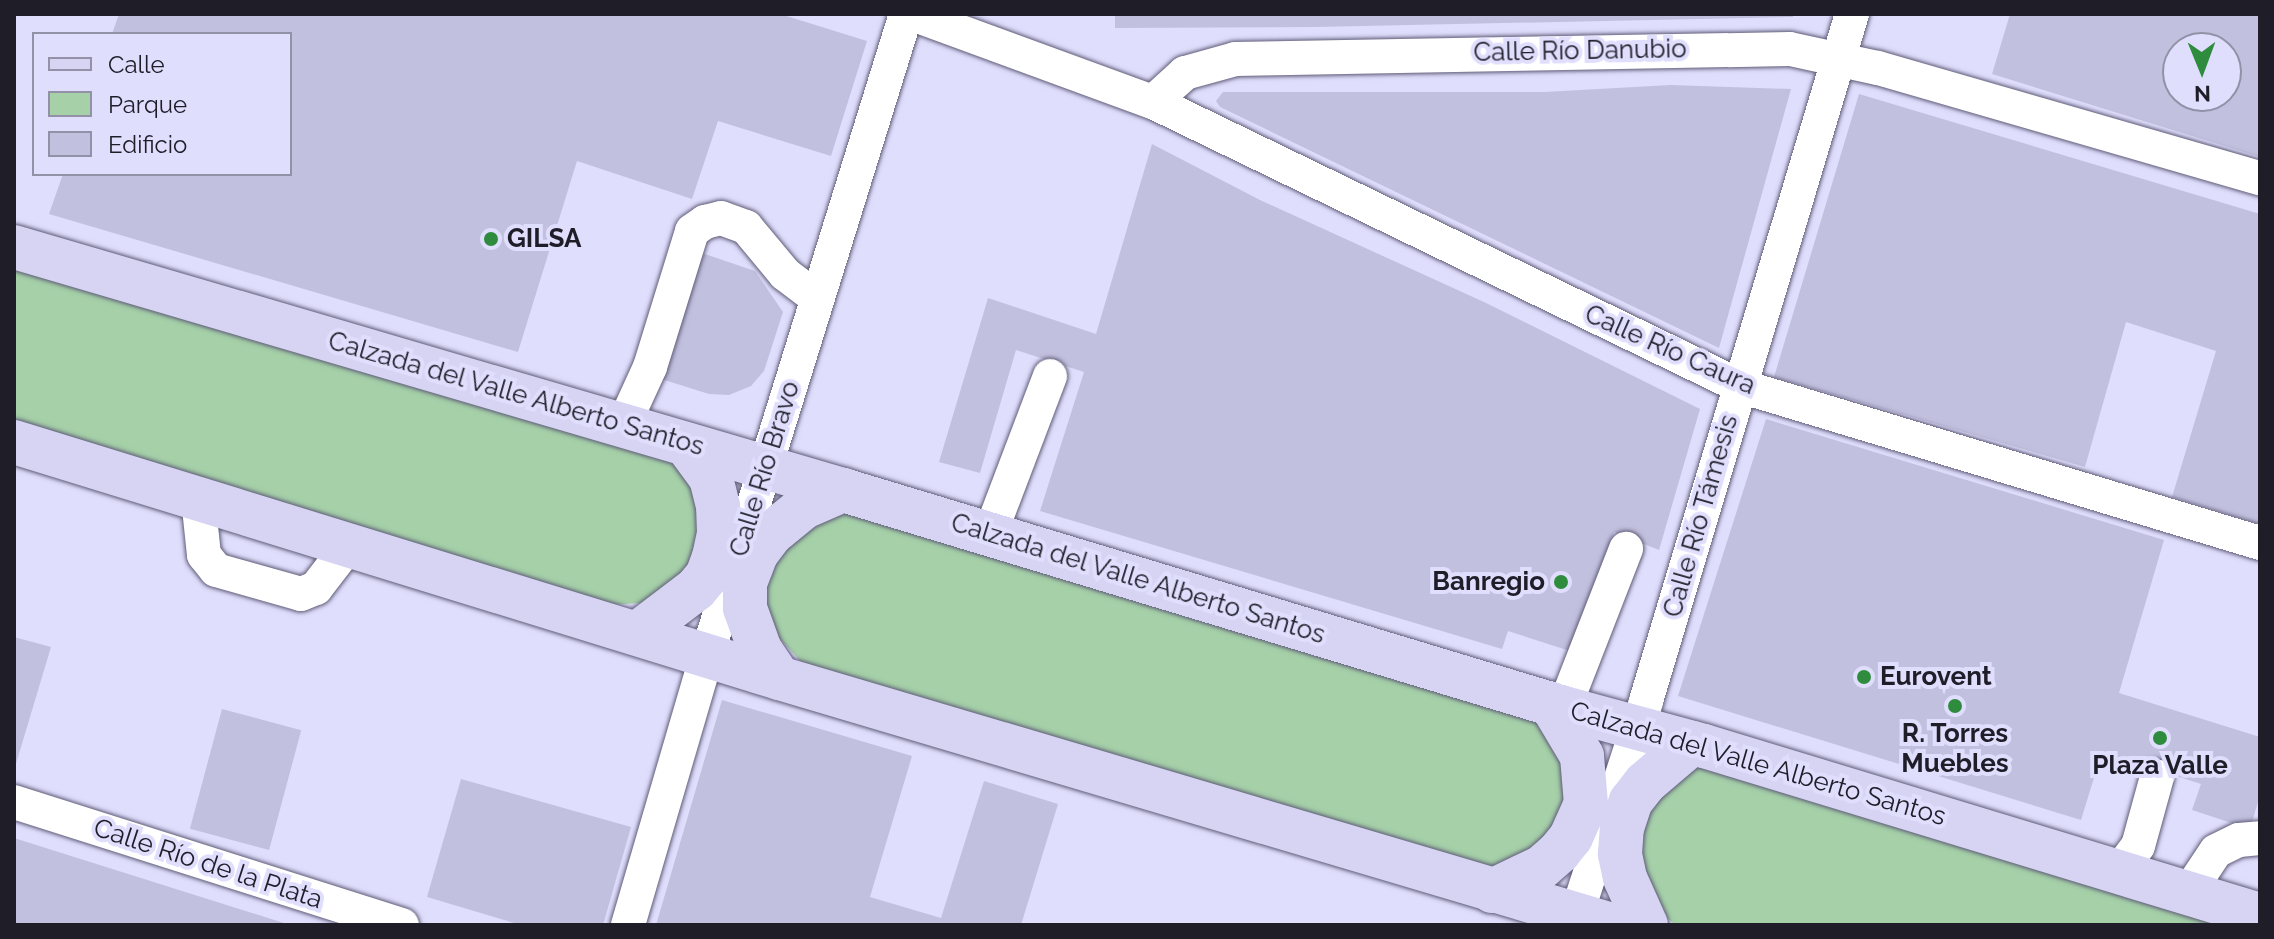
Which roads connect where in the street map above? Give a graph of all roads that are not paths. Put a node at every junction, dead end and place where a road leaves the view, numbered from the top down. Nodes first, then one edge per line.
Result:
1 (906, 14) edge
2 (912, 14) edge
3 (1852, 14) edge
4 (1838, 58) junction
5 (1153, 102) junction
6 (2260, 178) edge
7 (14, 247) edge
8 (817, 298) junction
9 (1050, 376) dead end
10 (1740, 386) junction
11 (623, 426) junction
12 (14, 442) edge
13 (686, 444) junction
14 (766, 467) junction
15 (843, 490) junction
16 (198, 498) junction
17 (990, 534) junction
18 (2260, 543) edge
19 (349, 545) junction
20 (1626, 549) dead end
21 (638, 633) junction
22 (707, 655) junction
23 (779, 678) junction
24 (1557, 706) junction
25 (1637, 728) junction
26 (1692, 743) junction
27 (2157, 777) dead end
28 (14, 802) edge
29 (2260, 838) edge
30 (2119, 871) junction
31 (1492, 891) junction
32 (2188, 893) junction
33 (2260, 915) edge
34 (1587, 922) edge
35 (402, 925) edge
36 (628, 925) edge
37 (1646, 925) edge

1 - 8 street, Calle Río Bravo
2 - 5 street
3 - 4 street, Calle Río Támesis
4 - 5 street, Calle Río Danubio
4 - 6 street, Calle Río Danubio
4 - 10 street, Calle Río Támesis
5 - 10 street, Calle Río Caura
7 - 11 main road, Calzada del Valle Alberto Santos
8 - 11 street
8 - 14 street, Calle Río Bravo
9 - 17 street
10 - 18 street, Calle Río Caura
10 - 25 street, Calle Río Támesis
11 - 13 main road, Calzada del Valle Alberto Santos
12 - 16 main road
13 - 14 main road, Calzada del Valle Alberto Santos
13 - 21 main road
14 - 15 main road, Calzada del Valle Alberto Santos
14 - 22 street, Calle Río Bravo
15 - 17 main road, Calzada del Valle Alberto Santos
15 - 23 main road
16 - 19 main road
16 - 19 street
17 - 24 main road, Calzada del Valle Alberto Santos
19 - 21 main road
20 - 24 street
21 - 22 main road
22 - 23 main road
22 - 36 street, Calle Río Bravo
23 - 31 main road
24 - 25 main road, Calzada del Valle Alberto Santos
24 - 31 main road
25 - 26 main road, Calzada del Valle Alberto Santos
25 - 34 street, Calle Río Támesis
26 - 30 main road, Calzada del Valle Alberto Santos
26 - 37 main road
27 - 30 street
28 - 35 street, Calle Río de la Plata
29 - 32 street
30 - 32 main road, Calzada del Valle Alberto Santos
31 - 34 main road
32 - 33 main road, Calzada del Valle Alberto Santos

